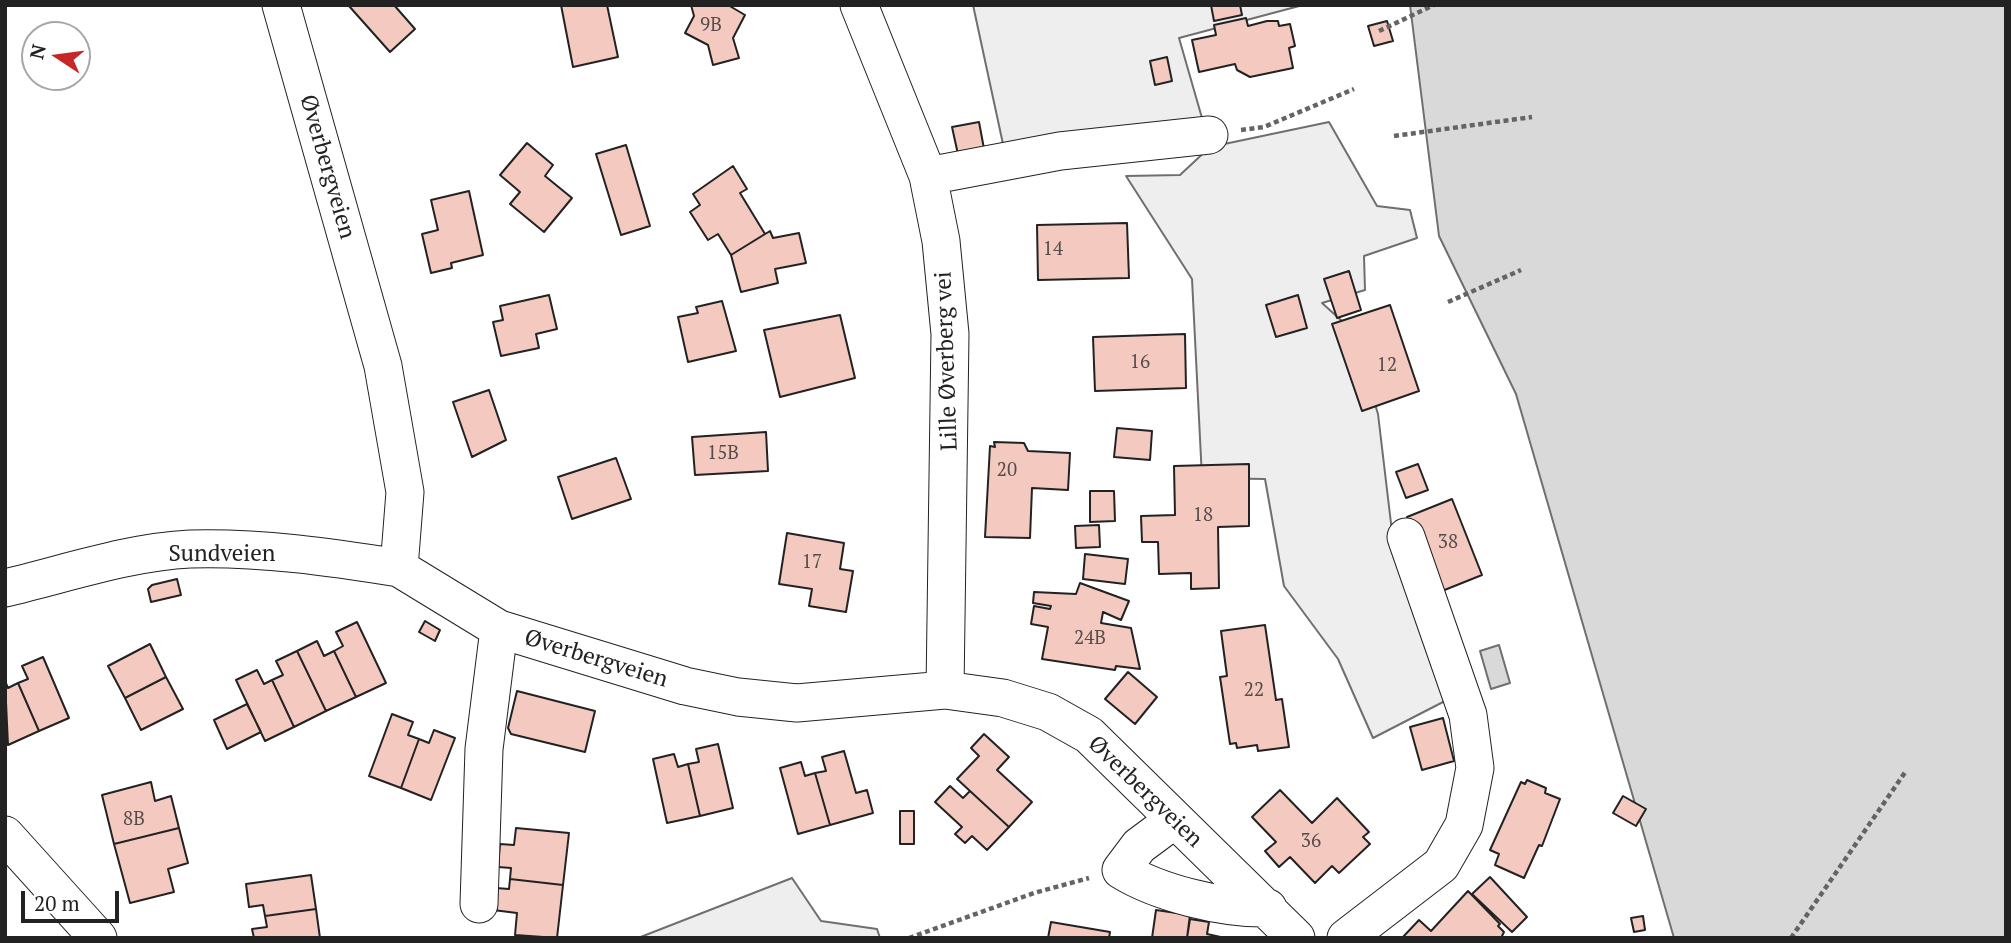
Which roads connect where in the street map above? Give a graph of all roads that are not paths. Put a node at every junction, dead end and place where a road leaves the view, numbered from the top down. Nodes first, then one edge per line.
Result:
1 (281, 5) edge
2 (859, 5) edge
3 (1209, 135) road end
4 (928, 176) junction
5 (1406, 537) dead end
6 (399, 568) junction
7 (5, 588) edge
8 (499, 629) junction
9 (945, 690) junction
10 (1174, 820) junction
11 (5, 835) edge
12 (479, 904) dead end
13 (1268, 908) junction
14 (98, 938) edge
15 (1296, 938) edge
16 (1346, 938) edge

1 - 6 street, Øverbergveien
2 - 4 street, Lille Øverberg vei
3 - 4 street
4 - 9 street, Lille Øverberg vei
5 - 16 street
6 - 7 street, Sundveien
6 - 8 street, Øverbergveien
8 - 9 street, Øverbergveien
8 - 12 street
9 - 10 street, Øverbergveien
10 - 13 street, Øverbergveien
10 - 13 street
11 - 14 street
13 - 15 street, Øverbergveien

